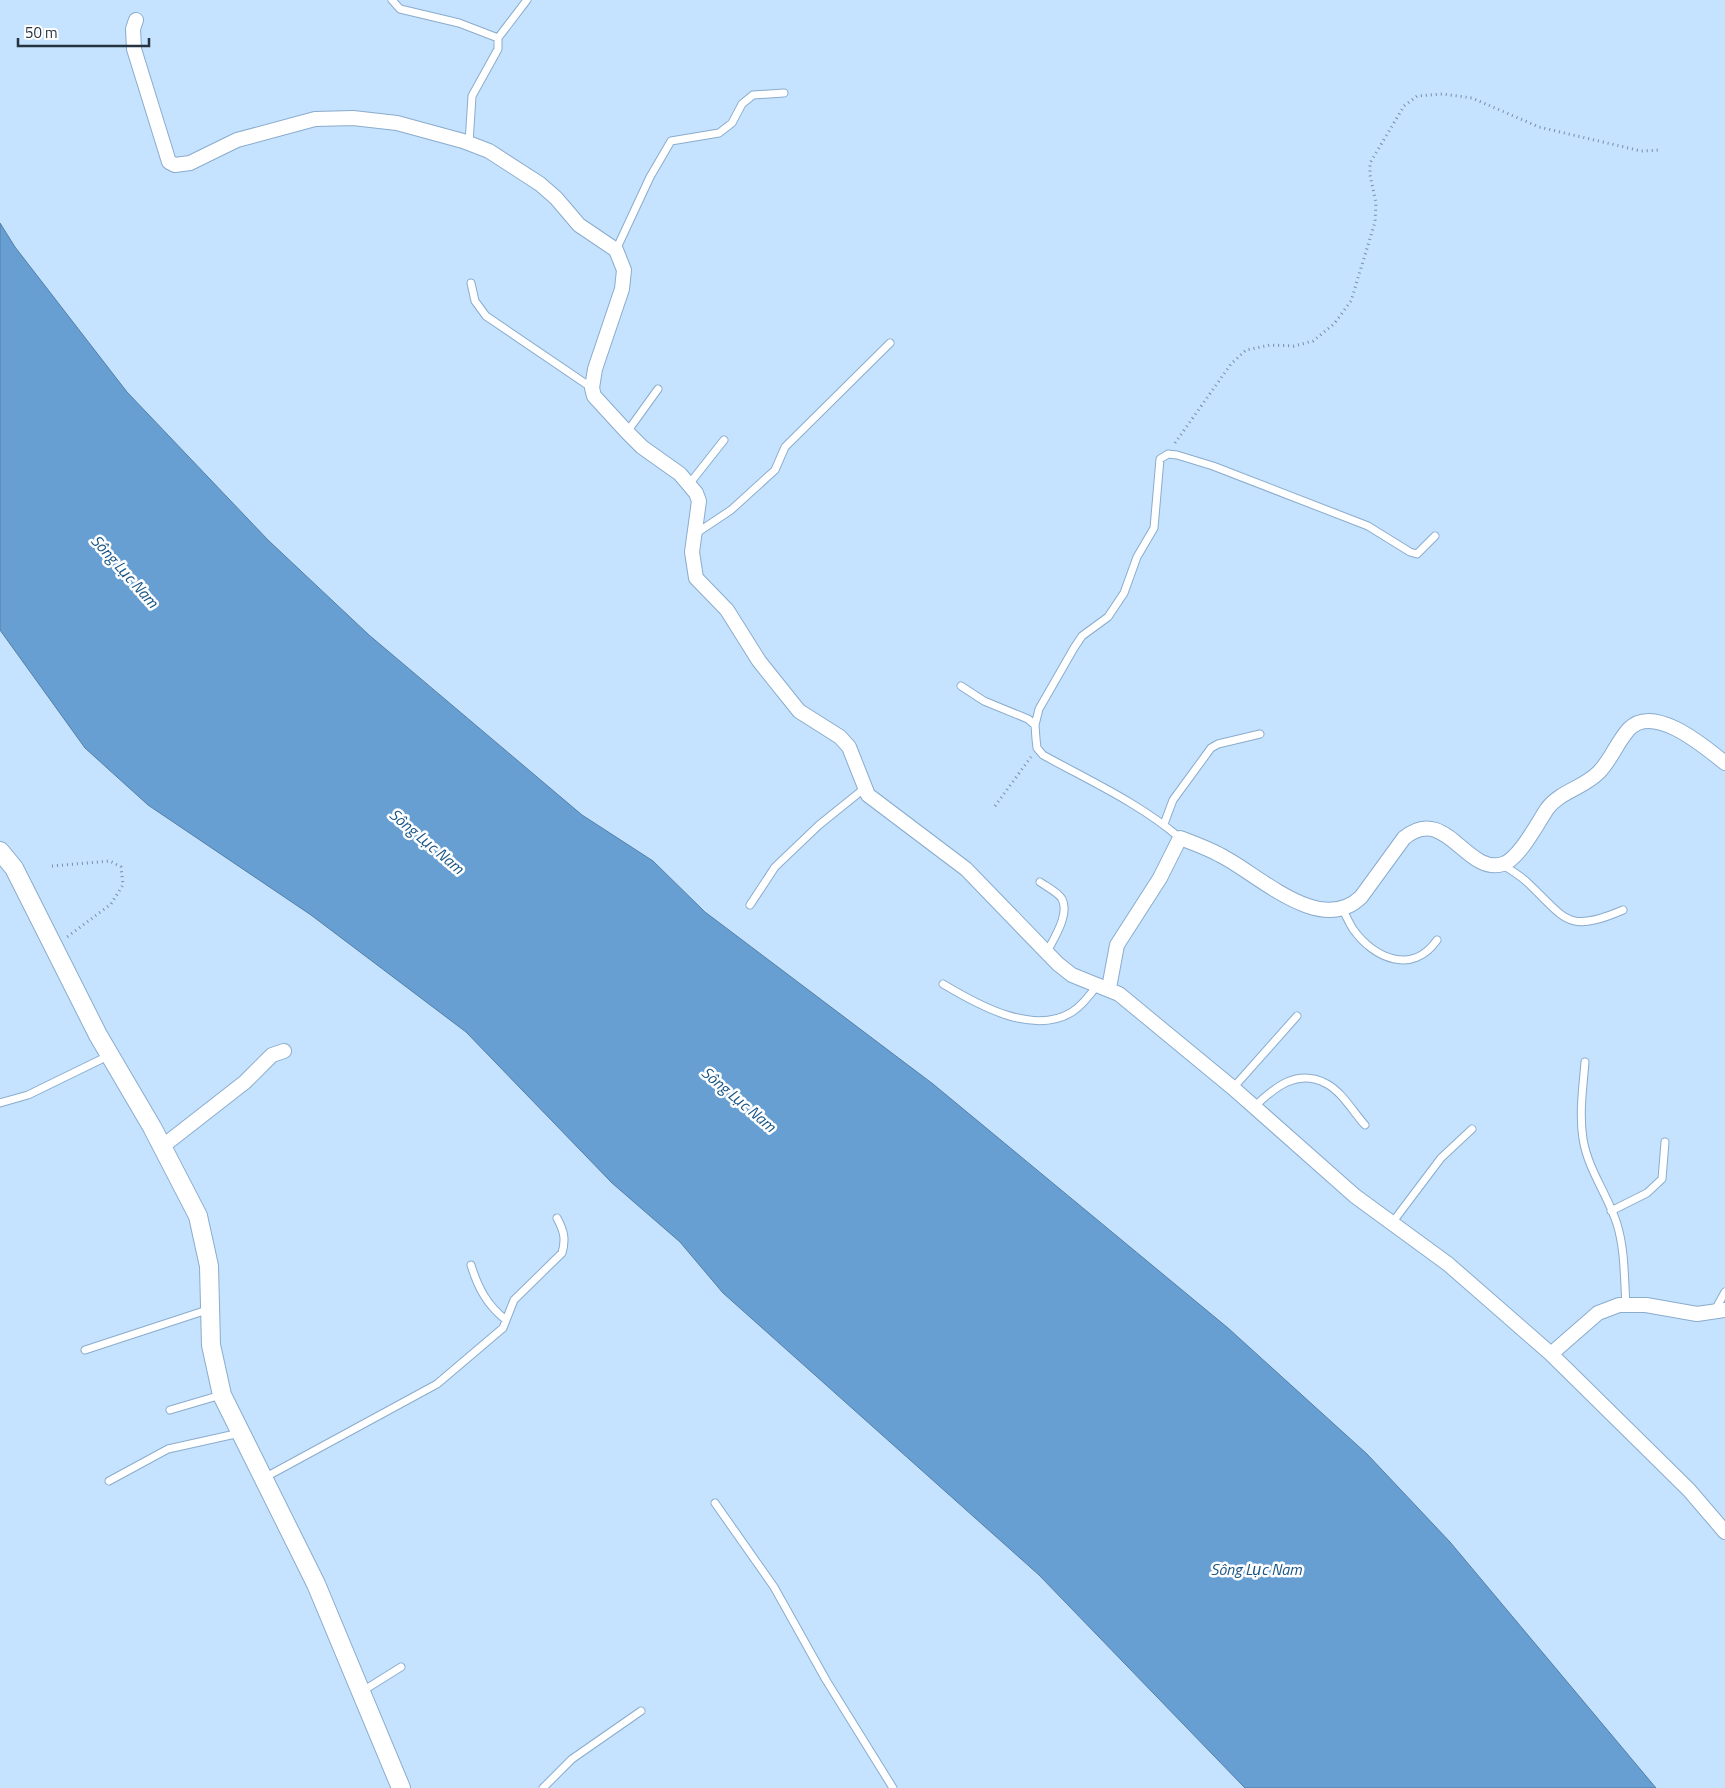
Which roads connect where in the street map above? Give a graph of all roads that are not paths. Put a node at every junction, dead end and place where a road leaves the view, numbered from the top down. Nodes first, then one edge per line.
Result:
1 (392, 0) edge
2 (527, 0) edge
3 (136, 20) dead end
4 (498, 38) junction
5 (784, 93) dead end
6 (470, 144) junction
7 (616, 250) junction
8 (471, 283) dead end
9 (890, 343) dead end
10 (592, 388) junction
11 (658, 389) dead end
12 (626, 432) junction
13 (724, 440) dead end
14 (690, 483) junction
15 (694, 534) junction
16 (1435, 536) dead end
17 (961, 686) dead end
18 (1035, 725) junction
19 (1260, 734) dead end
20 (1725, 763) edge
21 (865, 788) junction
22 (1164, 824) junction
23 (1180, 838) junction
24 (0, 852) edge
25 (1502, 864) junction
26 (1040, 882) dead end
27 (750, 905) dead end
28 (1342, 908) junction
29 (1623, 910) dead end
30 (1437, 940) dead end
31 (1047, 952) junction
32 (943, 984) dead end
33 (1104, 986) junction
34 (1297, 1016) dead end
35 (284, 1051) dead end
36 (110, 1055) junction
37 (1585, 1062) dead end
38 (1233, 1088) junction
39 (0, 1104) edge
40 (1254, 1106) junction
41 (1365, 1125) dead end
42 (1472, 1129) dead end
43 (1665, 1142) dead end
44 (163, 1146) junction
45 (1611, 1211) junction
46 (557, 1218) dead end
47 (1392, 1223) junction
48 (471, 1265) dead end
49 (1725, 1292) edge
50 (1626, 1304) junction
51 (211, 1309) junction
52 (1719, 1311) edge
53 (506, 1320) junction
54 (84, 1350) dead end
55 (1551, 1354) junction
56 (222, 1395) junction
57 (170, 1410) dead end
58 (240, 1433) junction
59 (263, 1478) junction
60 (109, 1481) dead end
61 (715, 1503) dead end
62 (1725, 1532) edge
63 (401, 1667) dead end
64 (361, 1693) junction
65 (641, 1711) dead end
66 (401, 1788) edge
67 (543, 1788) edge
68 (893, 1788) edge

1 - 4 lane
2 - 4 lane
3 - 6 street
4 - 6 lane
5 - 7 lane
6 - 7 street
7 - 10 street
8 - 10 lane
9 - 15 lane
10 - 12 street
11 - 12 lane
12 - 14 street
13 - 14 lane
14 - 15 street
15 - 21 street
16 - 18 lane
17 - 18 lane
18 - 22 lane
19 - 22 lane
20 - 25 street
21 - 27 lane
21 - 31 street
22 - 23 lane
23 - 28 street
23 - 33 street
24 - 36 street
25 - 28 street
25 - 29 lane
26 - 31 lane
28 - 30 lane
31 - 33 street
32 - 33 lane
33 - 38 street
34 - 38 lane
35 - 44 street
36 - 39 lane
36 - 44 street
37 - 45 lane
38 - 40 street
40 - 41 lane
40 - 47 street
42 - 47 lane
43 - 45 lane
44 - 51 street
45 - 50 lane
46 - 53 lane
47 - 55 street
48 - 53 lane
49 - 52 lane
50 - 52 street
50 - 55 street
51 - 54 lane
51 - 56 street
53 - 59 lane
55 - 62 street
56 - 57 lane
56 - 58 street
58 - 59 street
58 - 60 lane
59 - 64 street
61 - 68 lane
63 - 64 lane
64 - 66 street
65 - 67 lane

